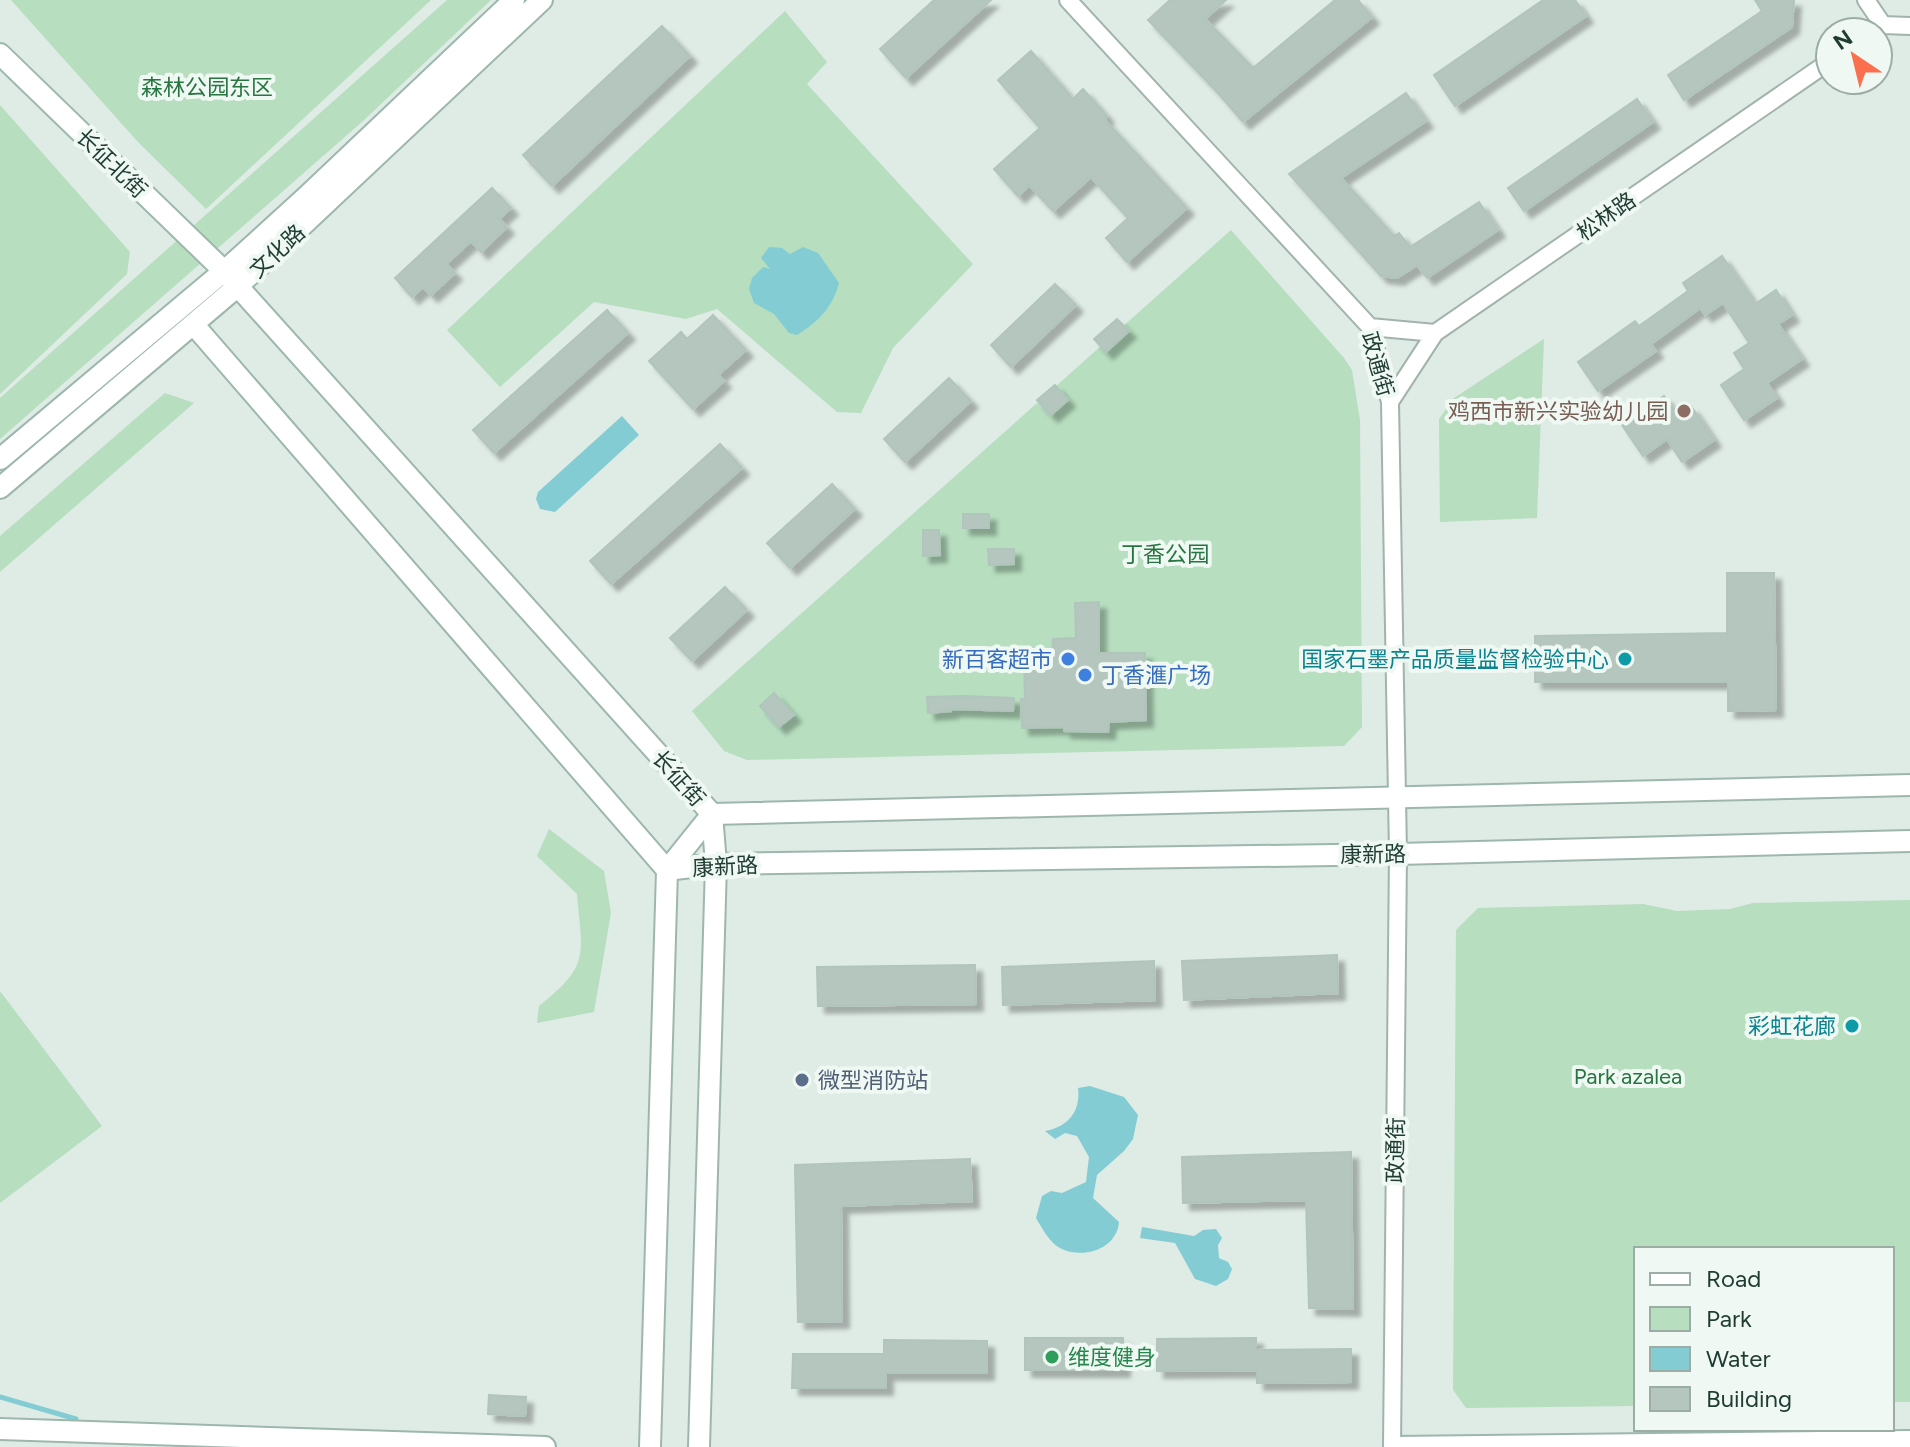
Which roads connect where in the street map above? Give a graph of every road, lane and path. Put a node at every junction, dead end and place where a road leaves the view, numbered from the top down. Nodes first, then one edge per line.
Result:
1 (514, 0) edge
2 (542, 0) edge
3 (1068, 0) edge
4 (0, 54) edge
5 (1814, 72) edge
6 (231, 279) junction
7 (194, 325) junction
8 (1370, 327) junction
9 (1435, 333) junction
10 (1390, 402) junction
11 (0, 459) edge
12 (0, 488) edge
13 (1910, 785) edge
14 (1397, 797) junction
15 (712, 814) junction
16 (1910, 841) edge
17 (1398, 854) junction
18 (716, 864) junction
19 (667, 870) junction
20 (0, 1429) edge
21 (1910, 1441) edge
22 (545, 1447) edge
23 (650, 1447) edge
24 (699, 1447) edge
25 (1393, 1447) edge

1 - 6 main road, 文化路
2 - 6 main road, 文化路
3 - 8 street, 政通街
4 - 6 main road, 长征北街
5 - 9 street, 松林路
6 - 7 main road, 文化路
6 - 11 main road, 文化路
6 - 15 main road, 长征街
7 - 12 main road, 文化路
7 - 19 main road
8 - 9 street
8 - 10 street, 政通街
9 - 10 street
10 - 14 street, 政通街
13 - 14 main road
14 - 15 main road
14 - 17 street, 政通街
15 - 18 main road, 长征街
15 - 19 main road, 康新路
16 - 17 main road, 康新路
17 - 18 main road, 康新路
17 - 25 street, 政通街
18 - 19 main road, 康新路
18 - 24 main road, 长征街
19 - 23 main road
20 - 22 main road
21 - 25 main road

